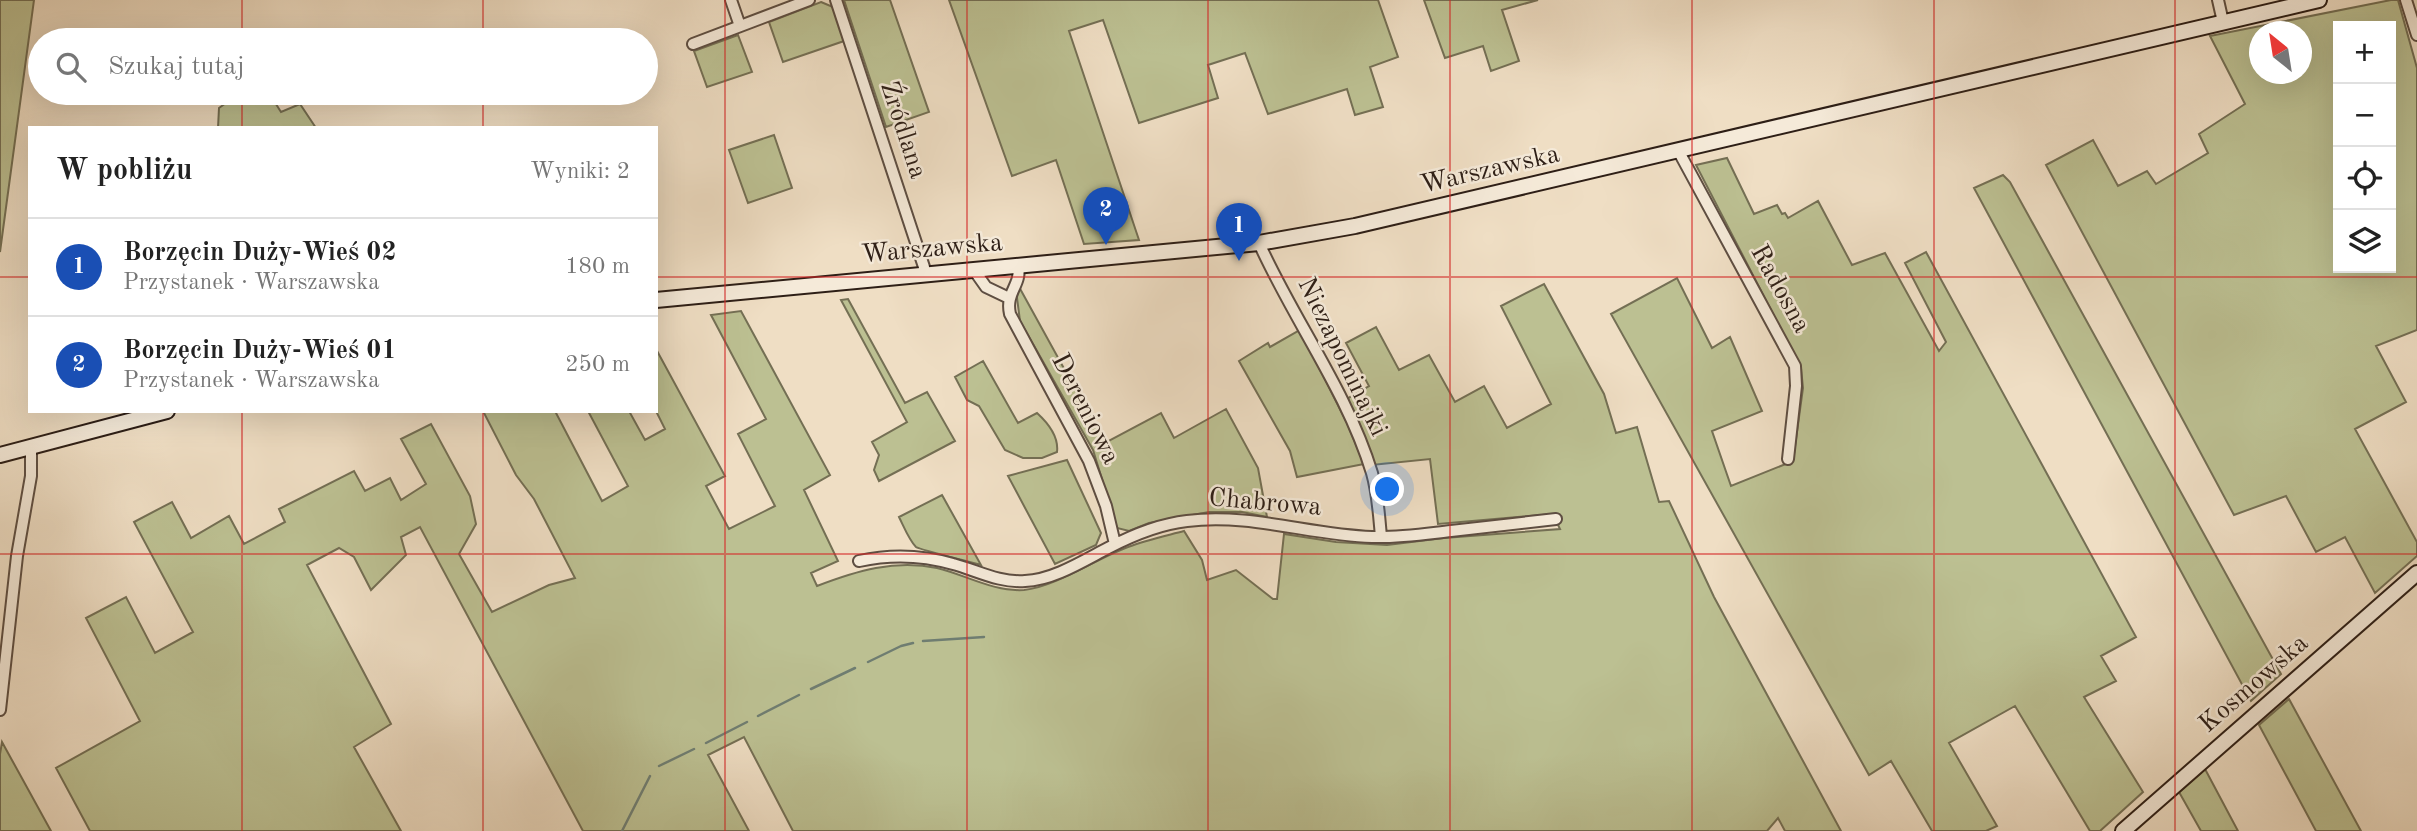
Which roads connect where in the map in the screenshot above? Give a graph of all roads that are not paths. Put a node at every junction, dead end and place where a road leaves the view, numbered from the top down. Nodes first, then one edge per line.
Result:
1 (731, 0) edge
2 (809, 0) edge
3 (836, 0) edge
4 (2218, 0) edge
5 (2319, 0) edge
6 (2406, 0) edge
7 (2223, 22) junction
8 (740, 26) junction
9 (2417, 35) edge
10 (693, 44) dead end
11 (1679, 152) junction
12 (1259, 243) junction
13 (1018, 266) junction
14 (974, 270) junction
15 (924, 275) junction
16 (1009, 298) junction
17 (658, 300) edge
18 (160, 413) edge
19 (31, 447) junction
20 (0, 455) edge
21 (1788, 459) dead end
22 (1556, 519) dead end
23 (1381, 537) junction
24 (1115, 544) junction
25 (859, 561) dead end
26 (2417, 573) edge
27 (0, 710) edge
28 (2123, 831) edge

1 - 8 street
2 - 8 street
3 - 15 street, Źródlana
4 - 7 street
5 - 7 main road, Warszawska
6 - 9 street
7 - 11 main road, Warszawska
8 - 10 street
11 - 12 main road, Warszawska
11 - 21 street, Radosna
12 - 13 main road, Warszawska
12 - 23 street, Niezapominajki
13 - 14 main road, Warszawska
13 - 16 street
14 - 15 main road, Warszawska
14 - 16 street
15 - 17 main road, Warszawska
16 - 24 street, Dereniowa
18 - 19 main road
19 - 20 main road
19 - 27 street
22 - 23 street, Chabrowa
23 - 24 street, Chabrowa
24 - 25 street, Chabrowa
26 - 28 main road, Kosmowska

